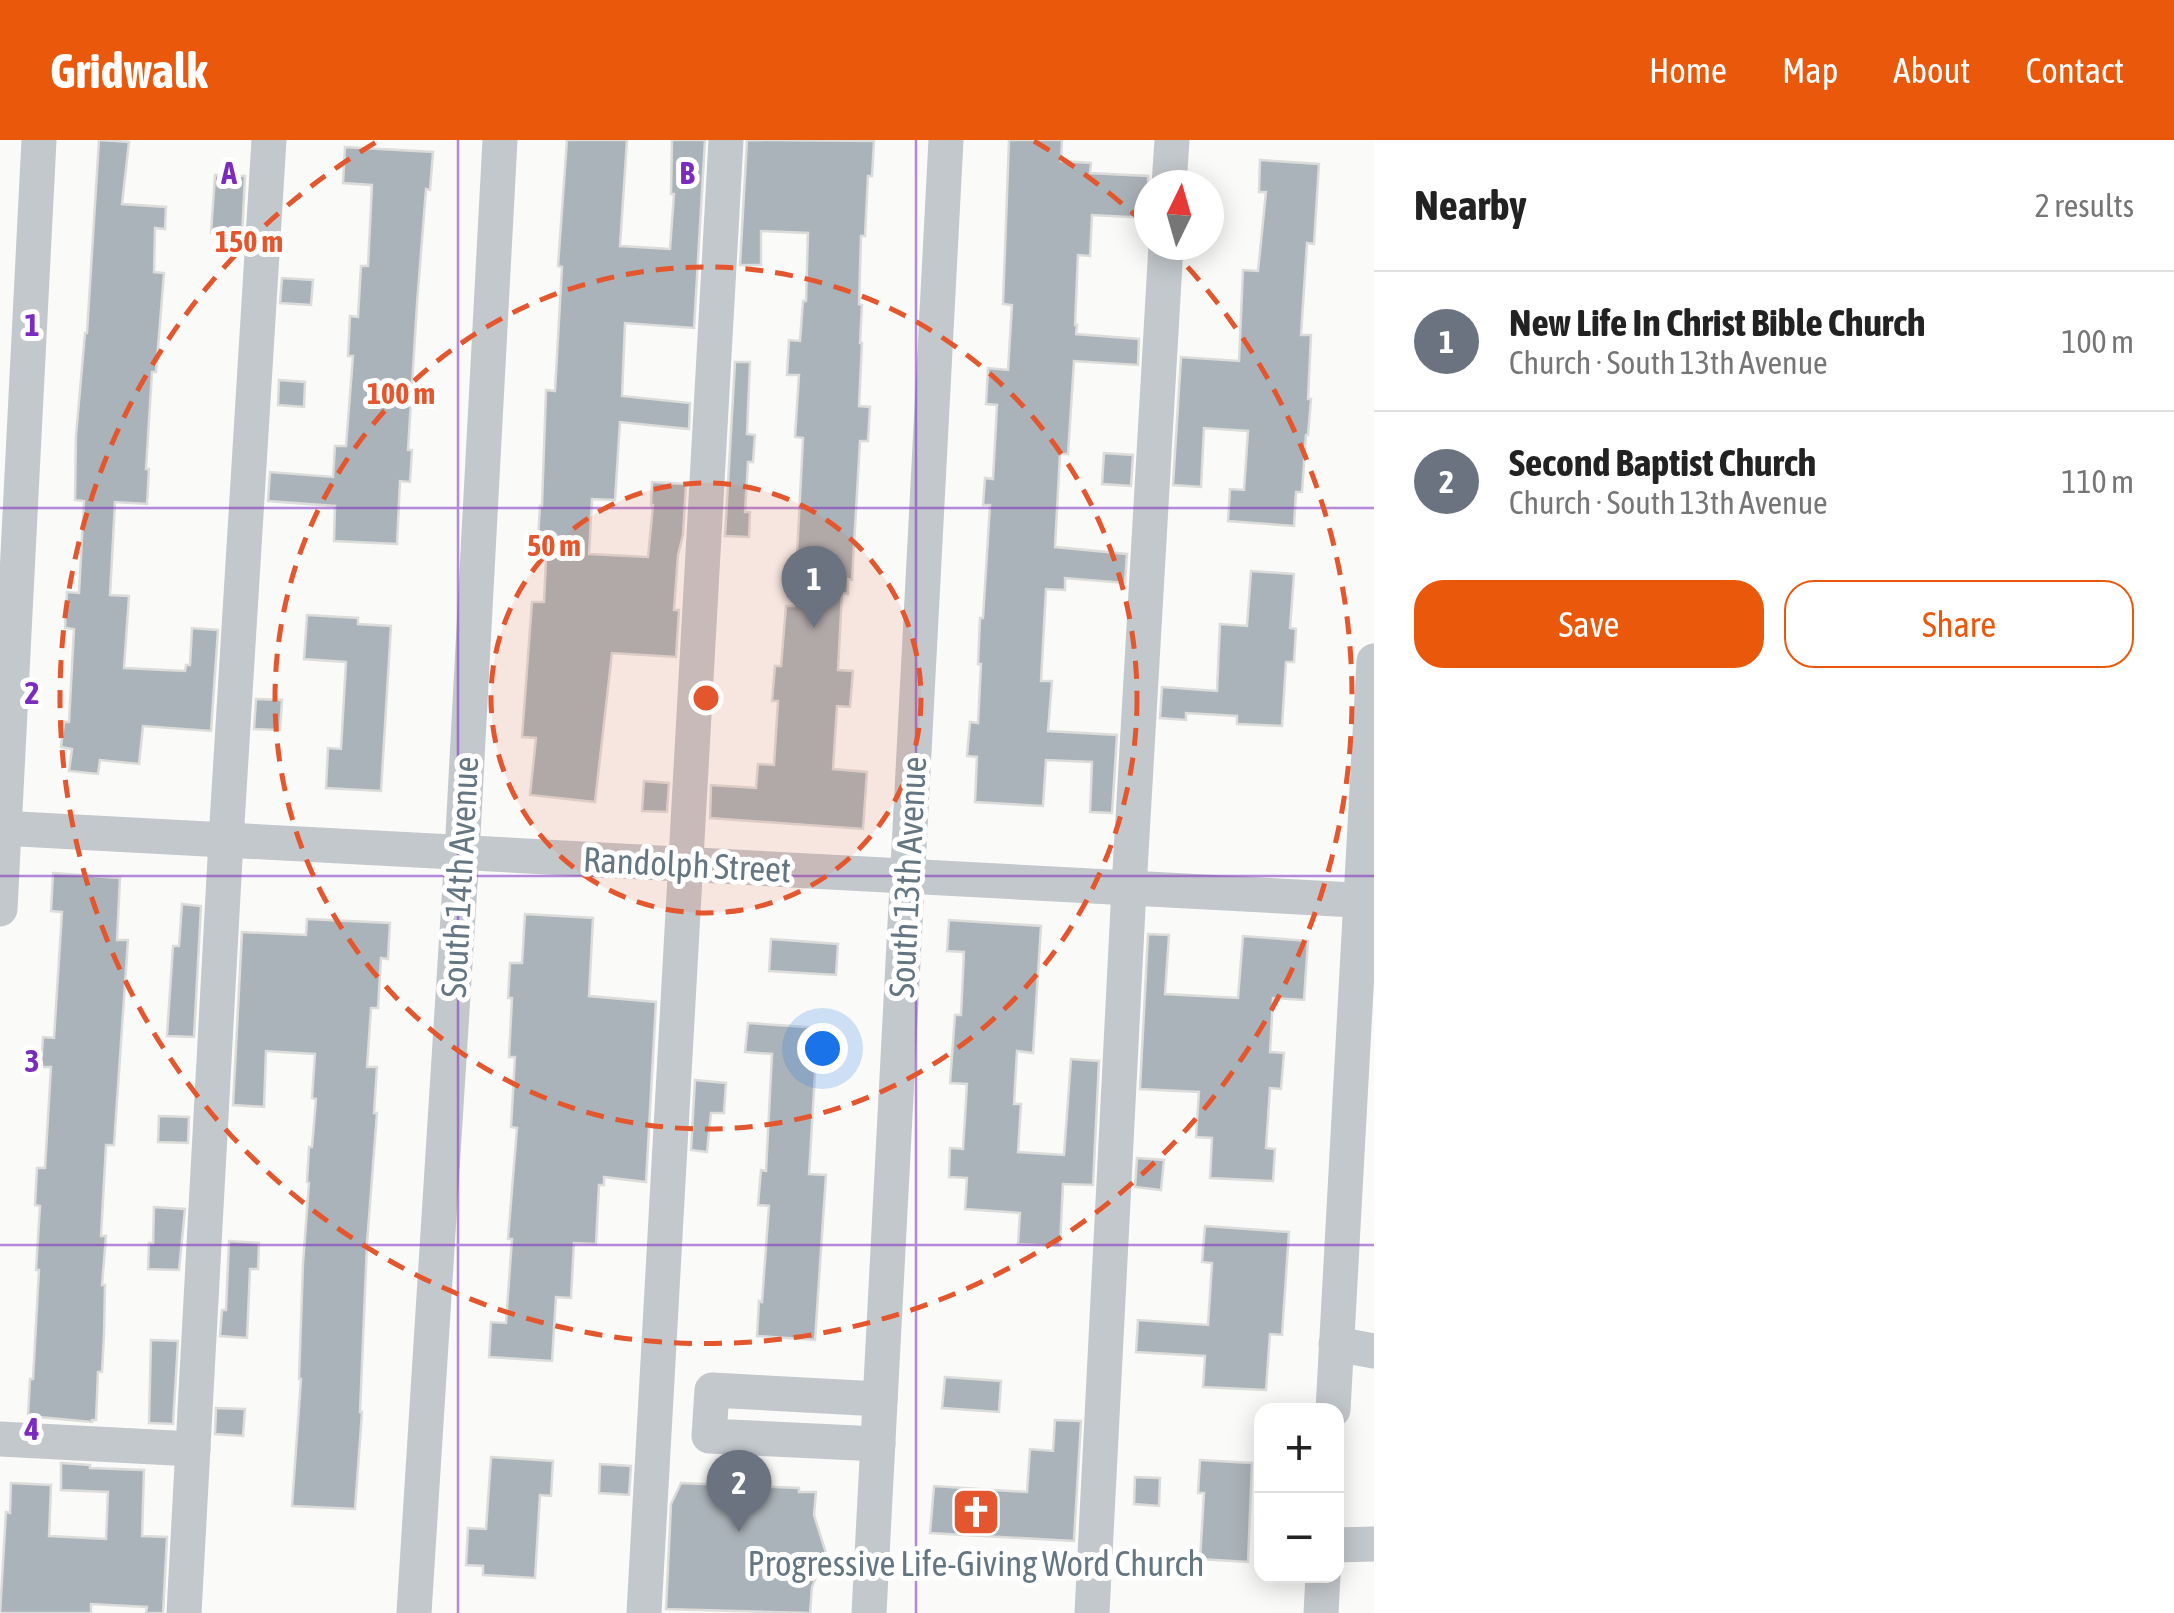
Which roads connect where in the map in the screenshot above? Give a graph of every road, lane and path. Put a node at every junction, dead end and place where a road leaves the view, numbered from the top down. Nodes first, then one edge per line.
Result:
1 (39, 140) edge
2 (269, 140) edge
3 (500, 140) edge
4 (726, 140) edge
5 (946, 140) edge
6 (1172, 140) edge
7 (1171, 170) edge
8 (1165, 260) edge
9 (1374, 661) edge
10 (3, 829) edge
11 (226, 840) junction
12 (462, 853) junction
13 (686, 865) junction
14 (908, 876) junction
15 (1129, 888) junction
16 (1368, 900) edge
17 (0, 909) edge
18 (1336, 1344) junction
19 (1374, 1351) edge
20 (880, 1399) junction
21 (1333, 1403) edge
22 (0, 1439) edge
23 (878, 1444) junction
24 (193, 1450) junction
25 (1344, 1544) edge
26 (1374, 1544) edge
27 (1323, 1583) edge
28 (184, 1613) edge
29 (414, 1613) edge
30 (644, 1613) edge
31 (869, 1613) edge
32 (1092, 1613) edge
33 (1321, 1613) edge

1 - 10 street
2 - 11 street
3 - 12 street, South 14th Avenue
4 - 13 street
5 - 14 street, South 13th Avenue
6 - 7 street
8 - 15 street
9 - 16 street
10 - 11 street, Randolph Street
10 - 17 street
11 - 12 street, Randolph Street
11 - 24 street
12 - 13 street, Randolph Street
12 - 29 street, South 14th Avenue
13 - 14 street, Randolph Street
13 - 30 street
14 - 15 street, Randolph Street
14 - 20 street, South 13th Avenue
15 - 16 street, Randolph Street
15 - 32 street
16 - 18 street
18 - 19 street
18 - 21 street
20 - 23 street, South 13th Avenue
20 - 23 street
22 - 24 street
23 - 31 street, South 13th Avenue
24 - 28 street
25 - 26 street
27 - 33 street

